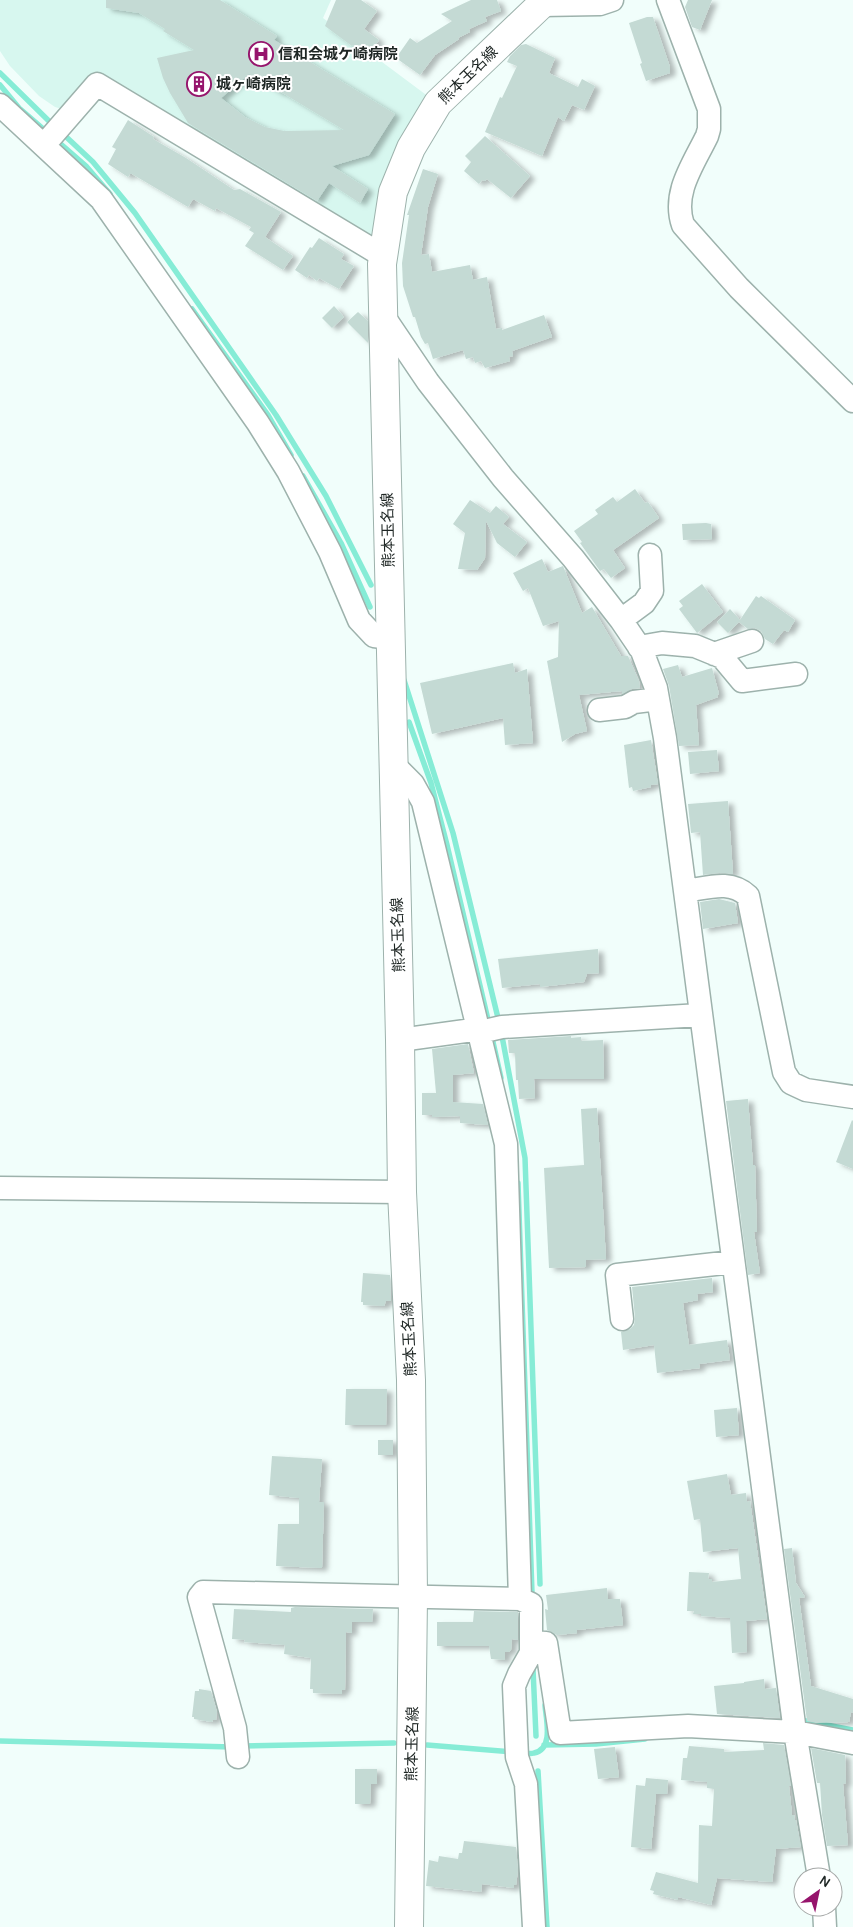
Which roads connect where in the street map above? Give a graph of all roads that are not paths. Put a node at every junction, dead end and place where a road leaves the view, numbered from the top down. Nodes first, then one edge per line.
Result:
1 (612, 0) edge
2 (668, 0) edge
3 (543, 2) edge
4 (0, 104) edge
5 (44, 145) junction
6 (383, 256) junction
7 (382, 314) junction
8 (853, 401) edge
9 (650, 555) dead end
10 (621, 620) junction
11 (390, 638) junction
12 (752, 641) dead end
13 (639, 647) junction
14 (714, 654) junction
15 (796, 674) dead end
16 (658, 699) junction
17 (599, 710) dead end
18 (393, 764) junction
19 (685, 891) junction
20 (700, 1015) junction
21 (487, 1030) junction
22 (400, 1040) junction
23 (853, 1097) edge
24 (0, 1188) edge
25 (402, 1192) junction
26 (733, 1262) junction
27 (622, 1319) dead end
28 (413, 1597) junction
29 (520, 1599) junction
30 (531, 1642) junction
31 (794, 1732) junction
32 (853, 1743) edge
33 (237, 1750) dead end
34 (817, 1867) edge
35 (409, 1927) edge
36 (534, 1927) edge

1 - 3 street
2 - 8 street
3 - 6 main road, 熊本玉名線
4 - 5 street
5 - 6 street
5 - 11 street
6 - 7 main road, 熊本玉名線
7 - 10 street
7 - 11 main road, 熊本玉名線
9 - 10 street
10 - 13 street
11 - 18 main road, 熊本玉名線
12 - 14 street
13 - 14 street
13 - 16 street
14 - 15 street
16 - 17 street
16 - 19 street
18 - 21 street
18 - 22 main road, 熊本玉名線
19 - 20 street
19 - 23 street
20 - 21 street
20 - 26 street
21 - 22 street
21 - 29 street
22 - 25 main road, 熊本玉名線
24 - 25 street
25 - 28 main road, 熊本玉名線
26 - 27 street
26 - 31 street
28 - 29 street
28 - 33 street
28 - 35 main road, 熊本玉名線
29 - 30 street
30 - 31 street
30 - 36 street
31 - 32 street
31 - 34 street

